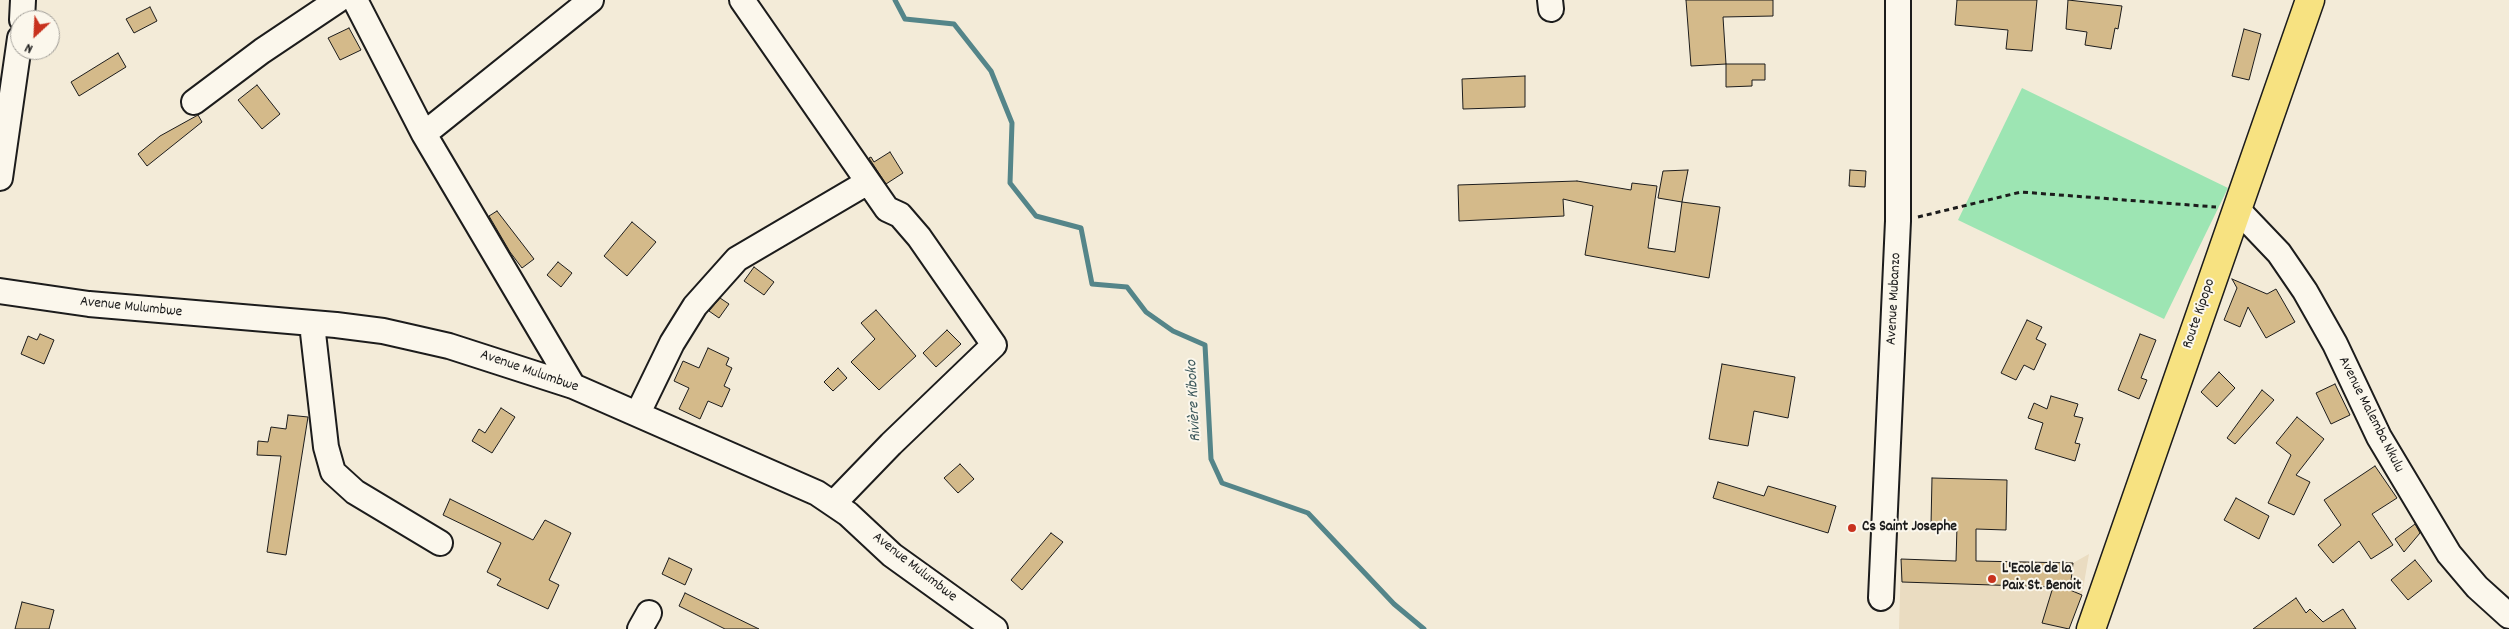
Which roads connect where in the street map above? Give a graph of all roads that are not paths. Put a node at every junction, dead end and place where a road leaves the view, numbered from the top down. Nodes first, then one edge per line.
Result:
1 (338, 0) edge
2 (355, 0) edge
3 (591, 0) edge
4 (742, 0) edge
5 (1898, 0) edge
6 (2310, 0) edge
7 (17, 60) edge
8 (194, 102) dead end
9 (424, 134) junction
10 (0, 178) edge
11 (868, 182) junction
12 (2237, 209) junction
13 (0, 291) edge
14 (312, 324) junction
15 (573, 386) junction
16 (638, 413) junction
17 (834, 503) junction
18 (440, 543) dead end
19 (1880, 598) dead end
20 (2509, 616) edge
21 (996, 629) edge
22 (2091, 629) edge

1 - 8 street
2 - 9 street
3 - 9 street
4 - 11 street
5 - 19 street, Avenue Mubanzo
6 - 12 main road, Route Kipopo
7 - 10 street
9 - 15 street
11 - 16 street
11 - 17 street
12 - 20 street, Avenue Malemba Nkulu
12 - 22 main road, Route Kipopo
13 - 14 street, Avenue Mulumbwe
14 - 15 street, Avenue Mulumbwe
14 - 18 street
15 - 16 street, Avenue Mulumbwe
16 - 17 street, Avenue Mulumbwe
17 - 21 street, Avenue Mulumbwe

